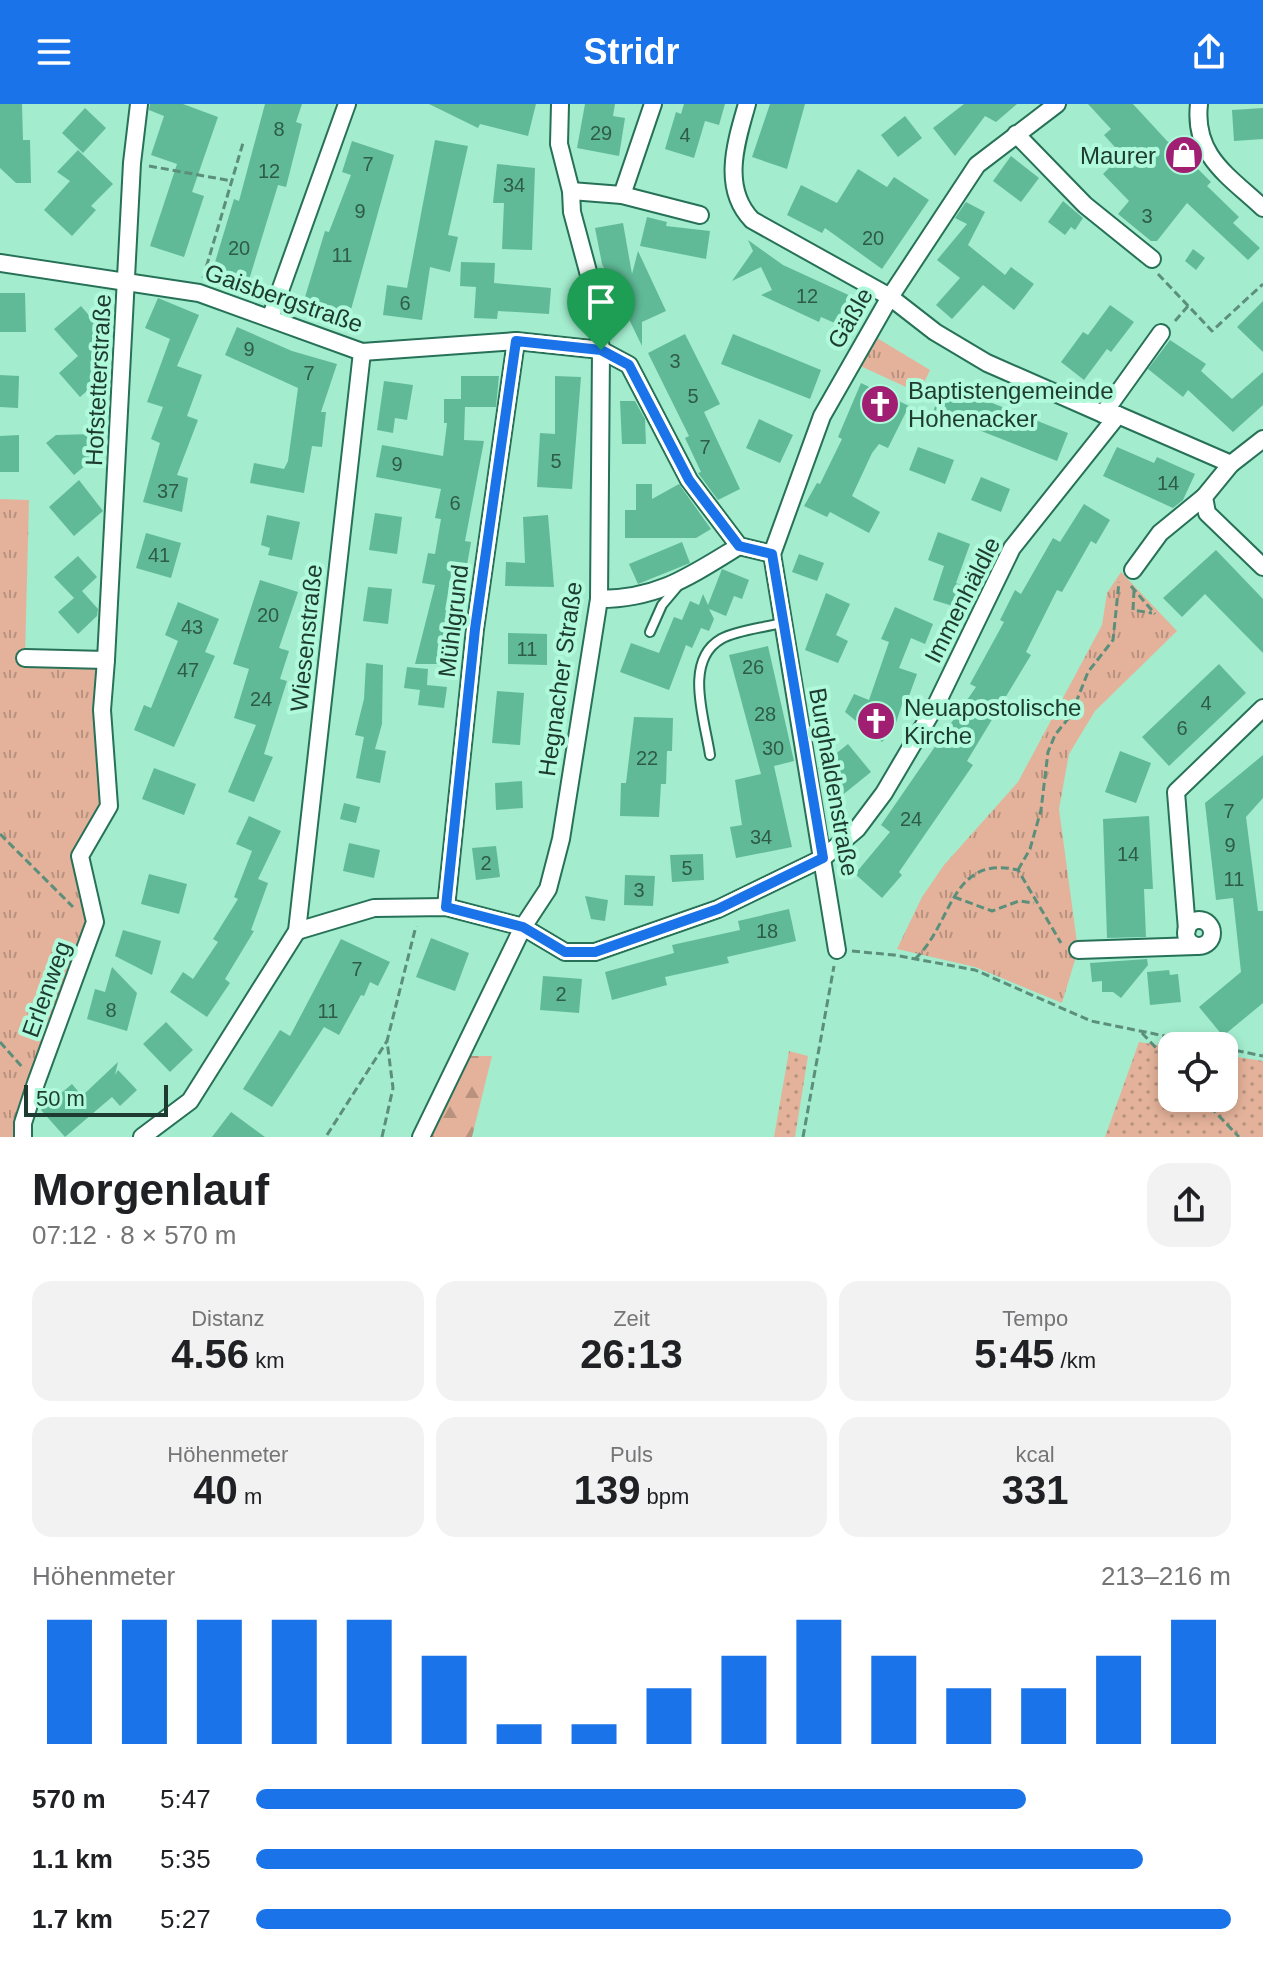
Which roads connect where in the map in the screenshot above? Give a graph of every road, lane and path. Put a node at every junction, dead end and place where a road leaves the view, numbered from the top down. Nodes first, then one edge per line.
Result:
1 (139, 104) edge
2 (347, 104) edge
3 (560, 104) edge
4 (653, 104) edge
5 (747, 104) edge
6 (1057, 104) edge
7 (1199, 104) edge
8 (1016, 134) junction
9 (243, 143) dead end
10 (132, 163) junction
11 (232, 181) junction
12 (571, 191) junction
13 (622, 195) junction
14 (1263, 208) edge
15 (700, 215) dead end
16 (1152, 259) joint
17 (0, 263) edge
18 (127, 279) junction
19 (1263, 284) edge
20 (199, 293) junction
21 (890, 297) junction
22 (1188, 306) junction
23 (271, 316) junction
24 (1167, 328) joint
25 (516, 341) junction
26 (601, 350) junction
27 (362, 352) junction
28 (1110, 414) junction
29 (1263, 439) edge
30 (1231, 464) junction
31 (1204, 497) junction
32 (739, 546) junction
33 (772, 554) junction
34 (1263, 567) edge
35 (1133, 570) joint
36 (684, 580) junction
37 (1134, 590) joint
38 (599, 599) junction
39 (781, 623) junction
40 (650, 632) dead end
41 (25, 658) dead end
42 (106, 660) junction
43 (1263, 708) edge
44 (710, 755) dead end
45 (0, 834) edge
46 (80, 856) joint
47 (823, 858) junction
48 (1018, 870) junction
49 (954, 897) junction
50 (1035, 903) junction
51 (446, 907) junction
52 (73, 908) dead end
53 (420, 910) junction
54 (523, 927) junction
55 (297, 931) junction
56 (837, 950) junction
57 (1078, 950) joint
58 (915, 959) junction
59 (1140, 1031) junction
60 (1158, 1035) edge
61 (387, 1041) junction
62 (0, 1042) edge
63 (1158, 1050) edge
64 (1238, 1051) edge
65 (1263, 1056) edge
66 (36, 1083) junction
67 (1215, 1112) edge
68 (327, 1135) dead end
69 (23, 1137) edge
70 (142, 1137) edge
71 (382, 1137) edge
72 (421, 1137) edge
73 (803, 1137) edge
74 (1239, 1137) edge

1 - 10 street, Hofstetterstraße
2 - 23 street
3 - 12 street, Hegnacher Straße
4 - 13 street
5 - 21 street
6 - 8 street, Gäßle
7 - 14 street
8 - 16 street
8 - 21 street, Gäßle
9 - 11 path
10 - 11 path
10 - 18 street, Hofstetterstraße
11 - 20 path
12 - 13 street
12 - 26 street, Hegnacher Straße
13 - 15 street
16 - 22 path
17 - 18 street, Gaisbergstraße
18 - 20 street, Gaisbergstraße
18 - 42 street, Hofstetterstraße
19 - 22 path
20 - 23 street, Gaisbergstraße
21 - 28 street
21 - 33 street, Gäßle
22 - 24 path
23 - 27 street, Gaisbergstraße
24 - 28 street, Immenhäldle
25 - 26 street, Gaisbergstraße
25 - 27 street, Gaisbergstraße
25 - 51 street, Mühlgrund
26 - 32 street
26 - 38 street, Hegnacher Straße
27 - 55 street, Wiesenstraße
28 - 30 street
28 - 47 street, Immenhäldle
29 - 30 street
30 - 31 street
31 - 34 street
31 - 35 street
32 - 33 street
32 - 36 street
33 - 39 street, Burghaldenstraße
35 - 48 path
36 - 38 street
36 - 40 lane
37 - 37 path
38 - 54 street, Hegnacher Straße
39 - 44 lane
39 - 47 street, Burghaldenstraße
41 - 42 street
42 - 46 street, Hofstetterstraße
43 - 57 street
45 - 52 path
46 - 66 street, Erlenweg
47 - 54 street, Immenhäldle
47 - 56 street, Burghaldenstraße
48 - 49 path
48 - 50 path
49 - 50 path
49 - 58 path
50 - 57 path
51 - 53 street
51 - 54 street, Immenhäldle
53 - 55 street
53 - 61 path
54 - 72 street, Hegnacher Straße
55 - 70 street
56 - 58 path
56 - 73 path
58 - 59 path
59 - 60 path
59 - 63 path
61 - 68 path
61 - 71 path
62 - 66 path
64 - 65 path
66 - 69 street, Erlenweg
67 - 74 path

